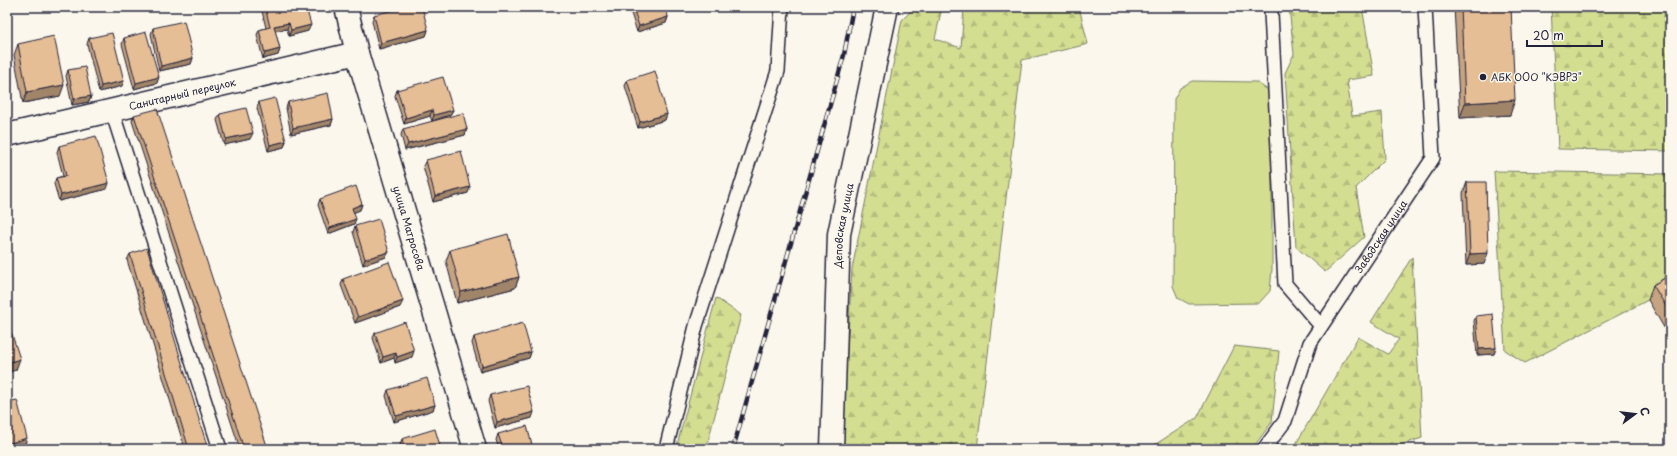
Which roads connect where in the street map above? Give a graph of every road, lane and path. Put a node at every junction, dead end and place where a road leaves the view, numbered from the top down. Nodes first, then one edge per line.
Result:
1 (346, 7) edge
2 (782, 7) edge
3 (887, 7) edge
4 (1425, 7) edge
5 (1272, 13) dead end
6 (358, 53) junction
7 (112, 111) junction
8 (7, 135) edge
9 (1321, 326) junction
10 (220, 449) edge
11 (475, 449) edge
12 (666, 449) edge
13 (832, 449) edge
14 (1264, 449) edge

1 - 6 street, улица Матросова
2 - 12 lane
3 - 13 street, Деповская улица
4 - 9 lane, Заводская улица
5 - 9 lane
6 - 7 street, Санитарный переулок
6 - 11 street, улица Матросова
7 - 8 street, Санитарный переулок
7 - 10 lane
9 - 14 lane, Заводская улица

